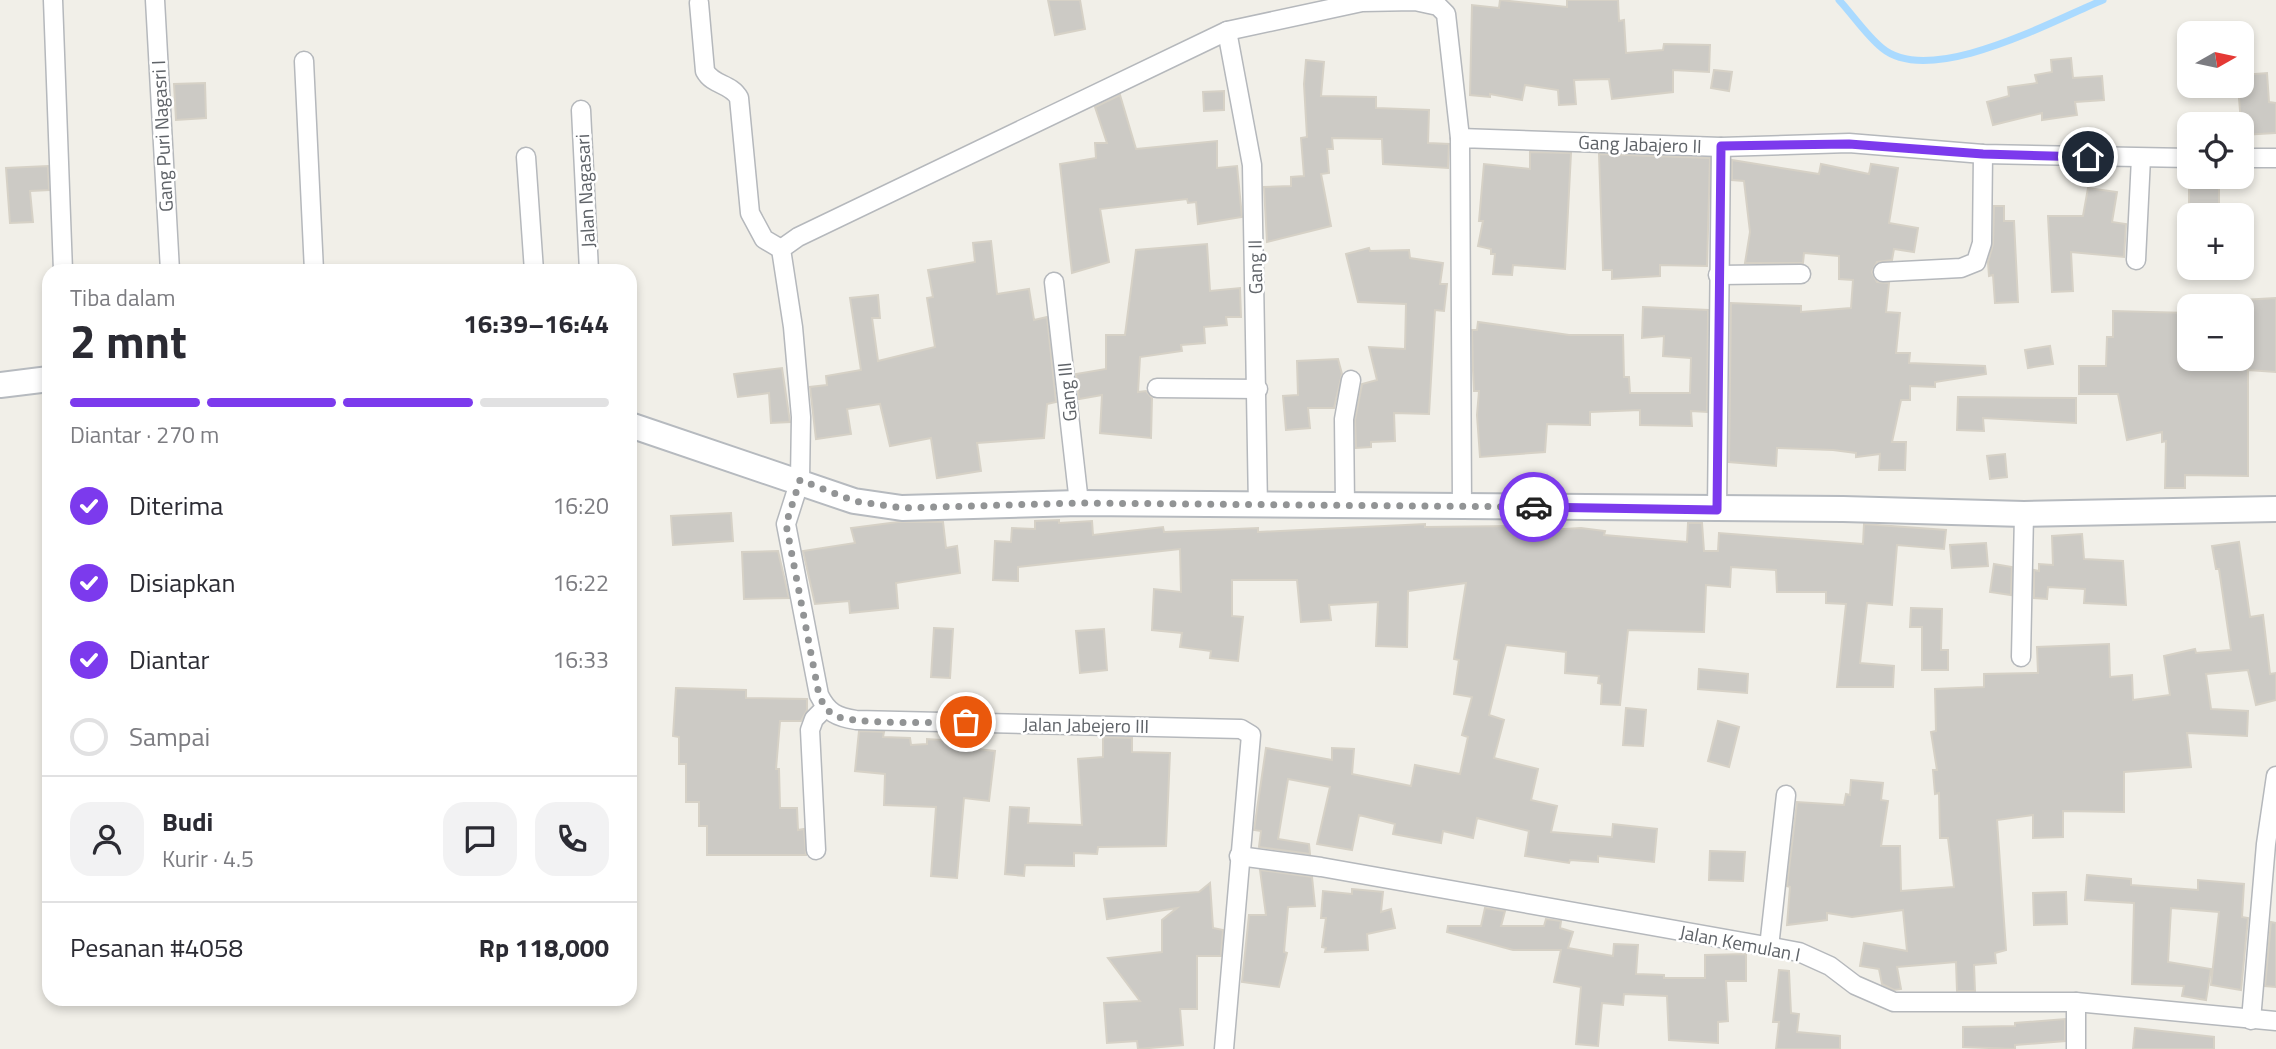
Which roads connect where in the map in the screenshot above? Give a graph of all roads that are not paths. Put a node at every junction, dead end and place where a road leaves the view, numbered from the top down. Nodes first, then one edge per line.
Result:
1 (53, 0) edge
2 (155, 0) edge
3 (699, 3) dead end
4 (1227, 31) junction
5 (304, 61) dead end
6 (581, 110) dead end
7 (1460, 138) junction
8 (1721, 146) junction
9 (1983, 154) junction
10 (526, 157) dead end
11 (2141, 158) junction
12 (2177, 158) edge
13 (2254, 158) edge
14 (2276, 158) edge
15 (781, 249) junction
16 (2136, 260) dead end
17 (63, 264) edge
18 (170, 264) edge
19 (314, 264) edge
20 (534, 264) edge
21 (589, 264) edge
22 (1883, 272) dead end
23 (1801, 274) dead end
24 (1718, 275) junction
25 (1054, 282) dead end
26 (42, 380) edge
27 (1351, 380) dead end
28 (0, 385) edge
29 (1157, 388) dead end
30 (1258, 388) junction
31 (637, 427) edge
32 (800, 480) junction
33 (1079, 503) junction
34 (1345, 505) junction
35 (1258, 506) junction
36 (1462, 507) junction
37 (2276, 509) edge
38 (1717, 510) junction
39 (2024, 514) junction
40 (2021, 657) dead end
41 (825, 708) junction
42 (2276, 776) edge
43 (1786, 795) dead end
44 (816, 850) dead end
45 (1239, 856) junction
46 (1769, 947) junction
47 (2076, 1002) junction
48 (2251, 1020) junction
49 (2276, 1021) edge
50 (1224, 1049) edge
51 (2076, 1049) edge

1 - 17 street
2 - 18 street, Gang Puri Nagasri I
3 - 15 street
4 - 7 street
4 - 15 street
4 - 30 street, Gang II
5 - 19 street
6 - 21 street, Jalan Nagasari
7 - 8 street, Gang Jabajero II
7 - 36 street
8 - 9 street, Gang Jabajero II
8 - 24 street
9 - 11 street, Gang Jabajero II
9 - 22 street
10 - 20 street
11 - 12 street, Gang Jabajero II
11 - 16 street
13 - 14 street
15 - 32 street
23 - 24 street
24 - 38 street
25 - 33 street, Gang III
26 - 28 street
27 - 34 street
29 - 30 street
30 - 35 street, Gang II
31 - 32 street
32 - 33 street
32 - 41 street
33 - 35 street
34 - 35 street
34 - 36 street
36 - 38 street
37 - 39 street
38 - 39 street
39 - 40 street
41 - 44 street
41 - 45 street, Jalan Jabejero III
42 - 48 street
43 - 46 street
45 - 46 street, Jalan Kemulan I
45 - 50 street
46 - 47 street, Jalan Kemulan I
47 - 48 street, Jalan Kemulan I
47 - 51 street
48 - 49 street, Jalan Kemulan I

